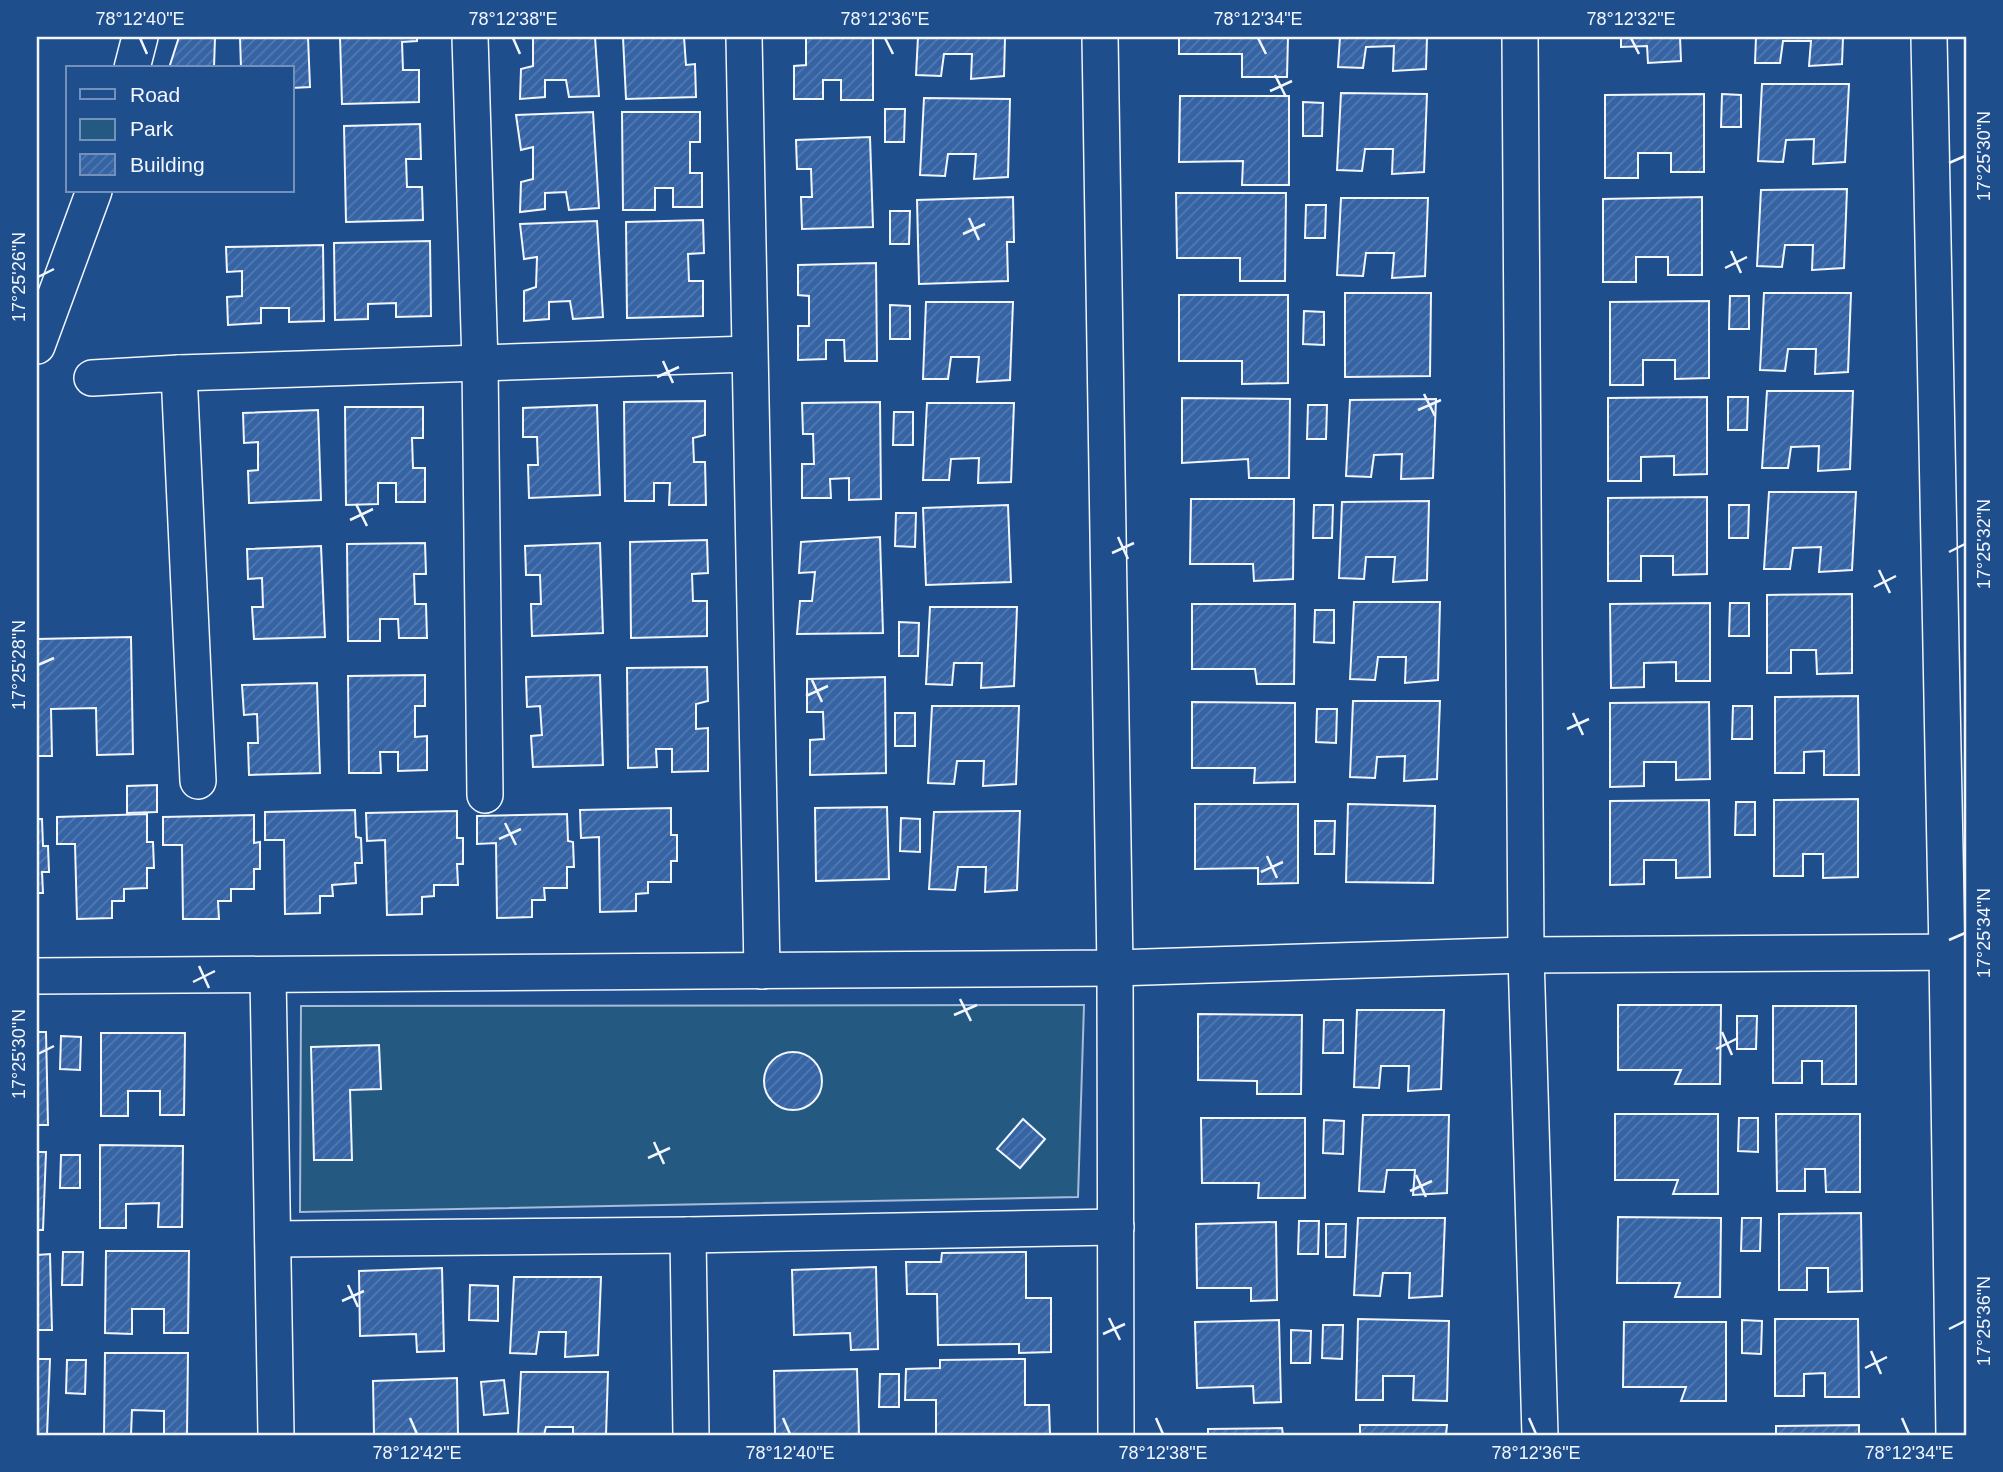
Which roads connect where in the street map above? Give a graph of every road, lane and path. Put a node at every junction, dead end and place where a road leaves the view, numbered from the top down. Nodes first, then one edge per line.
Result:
1 (140, 37) edge
2 (471, 37) edge
3 (744, 37) edge
4 (1100, 37) edge
5 (1520, 37) edge
6 (1929, 37) edge
7 (133, 66) edge
8 (94, 192) edge
9 (48, 285) edge
10 (37, 346) edge
11 (750, 354) junction
12 (480, 363) junction
13 (179, 373) junction
14 (92, 379) dead end
15 (198, 781) dead end
16 (485, 795) dead end
17 (1957, 953) edge
18 (1526, 955) junction
19 (1115, 968) junction
20 (762, 971) junction
21 (268, 975) junction
22 (37, 976) edge
23 (1116, 1227) junction
24 (688, 1235) junction
25 (272, 1239) junction
26 (276, 1435) edge
27 (691, 1435) edge
28 (1116, 1435) edge
29 (1540, 1435) edge
30 (1954, 1435) edge

1 - 7 street
2 - 12 street
3 - 11 street
4 - 19 street
5 - 18 street
6 - 17 street
8 - 9 street
9 - 10 street
11 - 12 street
11 - 20 street
12 - 13 street
12 - 16 street
13 - 14 street
13 - 15 street
17 - 18 street
17 - 30 street
18 - 19 street
18 - 29 street
19 - 20 street
19 - 23 street
20 - 21 street
21 - 22 street
21 - 25 street
23 - 24 street
23 - 28 street
24 - 25 street
24 - 27 street
25 - 26 street

